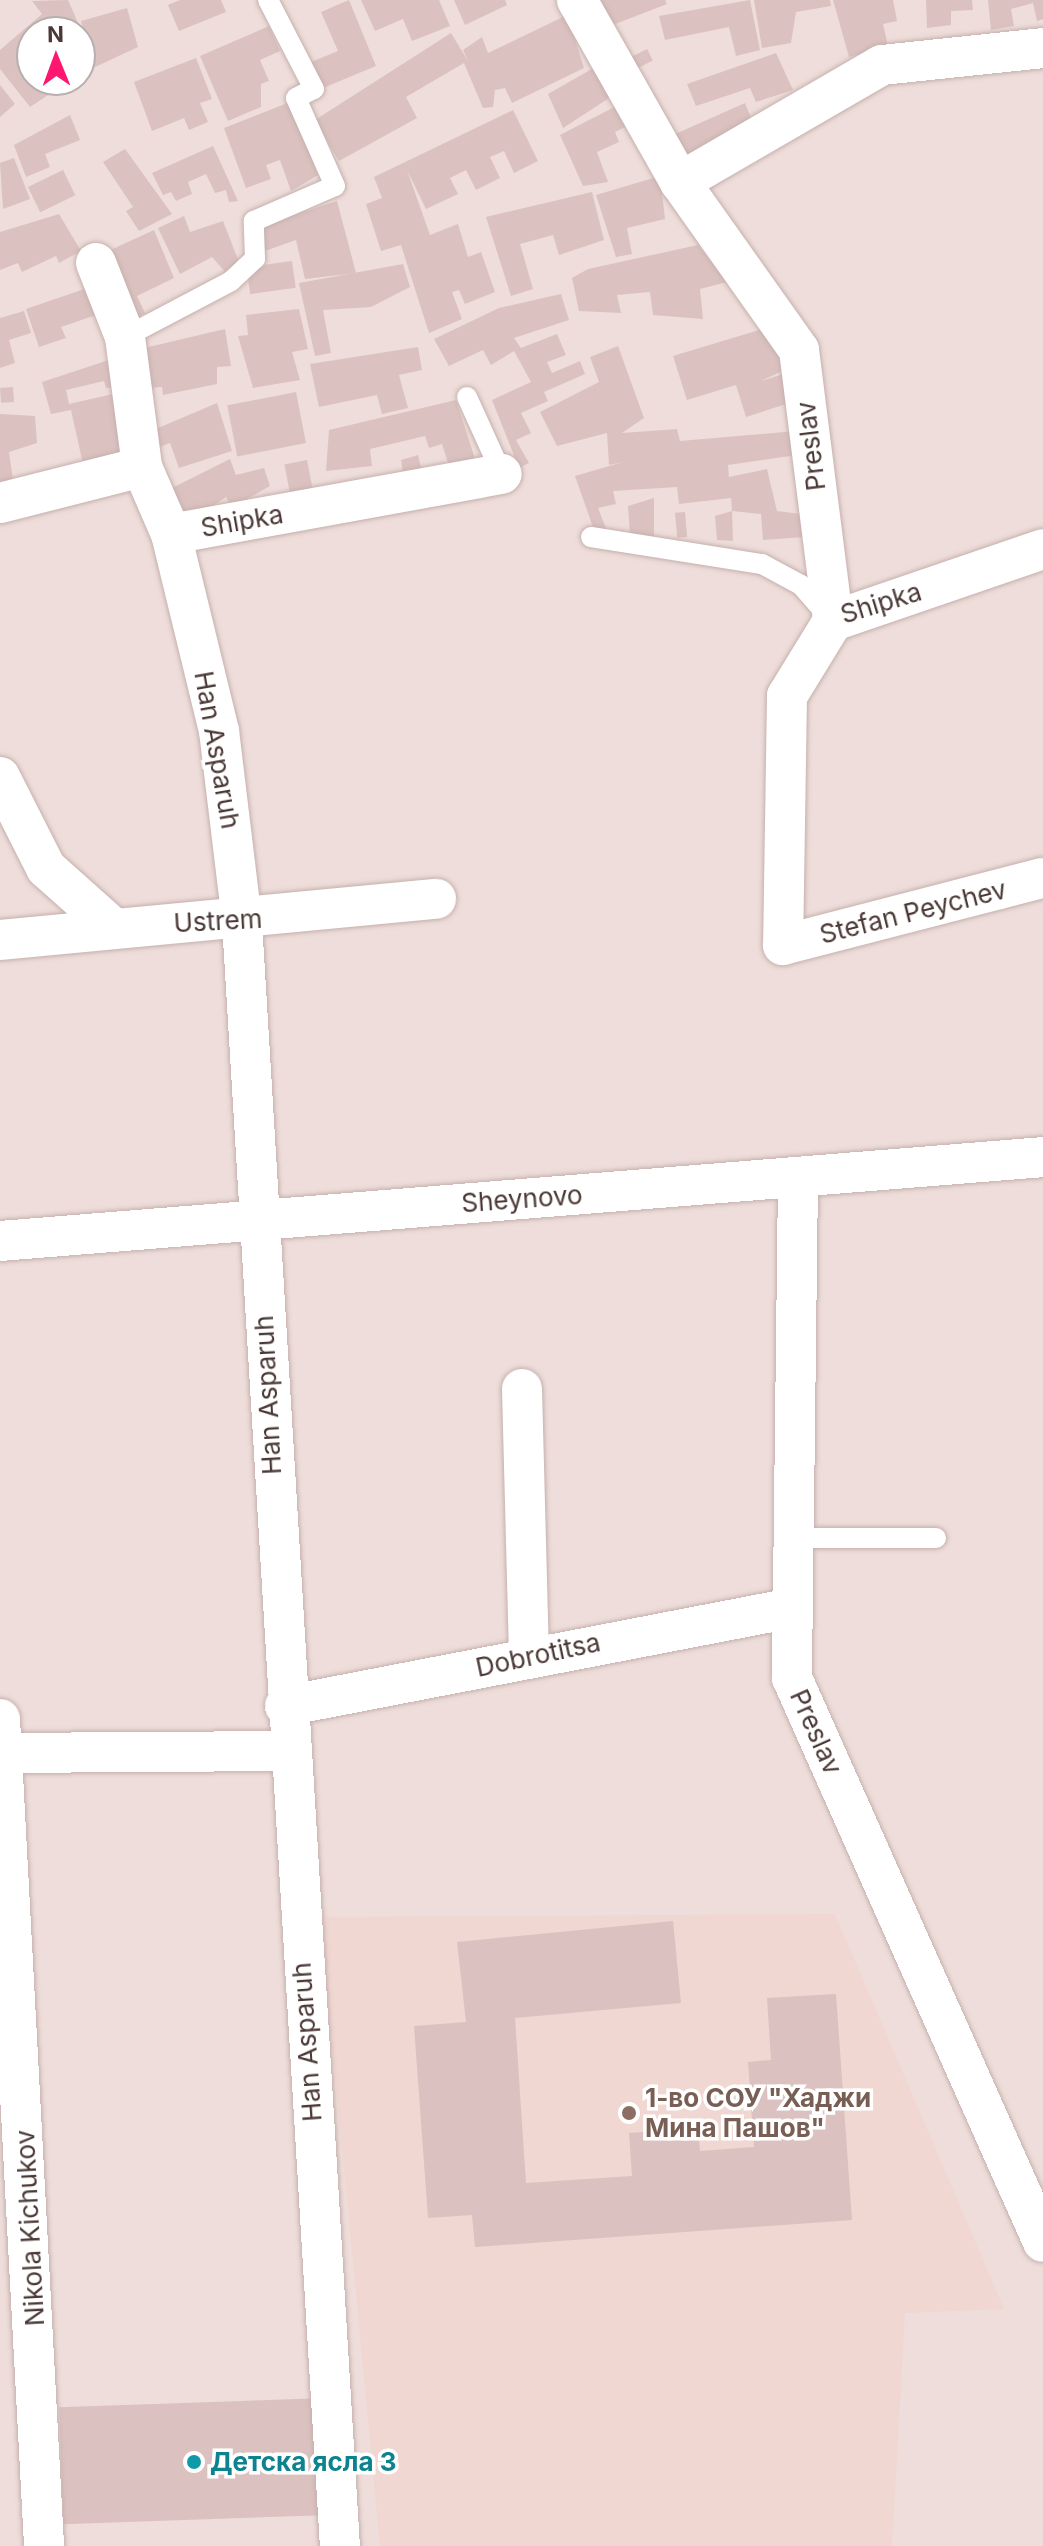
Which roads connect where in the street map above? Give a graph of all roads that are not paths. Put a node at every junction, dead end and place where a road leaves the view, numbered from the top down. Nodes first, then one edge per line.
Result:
1 (268, 0) edge
2 (577, 0) edge
3 (1043, 48) edge
4 (680, 182) junction
5 (96, 263) dead end
6 (125, 337) junction
7 (467, 397) dead end
8 (142, 467) junction
9 (502, 474) joint
10 (0, 503) edge
11 (171, 534) junction
12 (591, 537) dead end
13 (1043, 549) edge
14 (833, 621) junction
15 (0, 777) edge
16 (1043, 878) edge
17 (436, 899) dead end
18 (242, 922) junction
19 (111, 926) junction
20 (0, 940) edge
21 (1043, 1157) edge
22 (798, 1179) junction
23 (259, 1219) junction
24 (0, 1241) edge
25 (522, 1389) dead end
26 (795, 1538) junction
27 (936, 1538) dead end
28 (792, 1608) junction
29 (529, 1658) junction
30 (285, 1706) junction
31 (1, 1742) edge
32 (288, 1751) junction
33 (1043, 2242) edge
34 (44, 2546) edge
35 (340, 2546) edge

1 - 6 lane
2 - 4 street, Preslav
3 - 4 street
4 - 14 street, Preslav
5 - 6 street, Han Asparuh
6 - 8 street, Han Asparuh
7 - 9 lane
8 - 10 street
8 - 11 street, Han Asparuh
9 - 11 street, Shipka
11 - 18 street, Han Asparuh
12 - 14 lane, Shipka
13 - 14 street, Shipka
14 - 16 street, Stefan Peychev
15 - 19 street
17 - 18 street, Ustrem
18 - 19 street, Ustrem
18 - 23 street, Han Asparuh
19 - 20 street, Ustrem
21 - 22 street, Sheynovo
22 - 23 street, Sheynovo
22 - 26 street, Preslav
23 - 24 street, Sheynovo
23 - 30 street, Han Asparuh
25 - 29 street
26 - 27 lane
26 - 28 street, Preslav
28 - 29 street, Dobrotitsa
28 - 33 street, Preslav
29 - 30 street, Dobrotitsa
30 - 32 street, Han Asparuh
31 - 32 street
31 - 34 street, Nikola Kichukov
32 - 35 street, Han Asparuh

